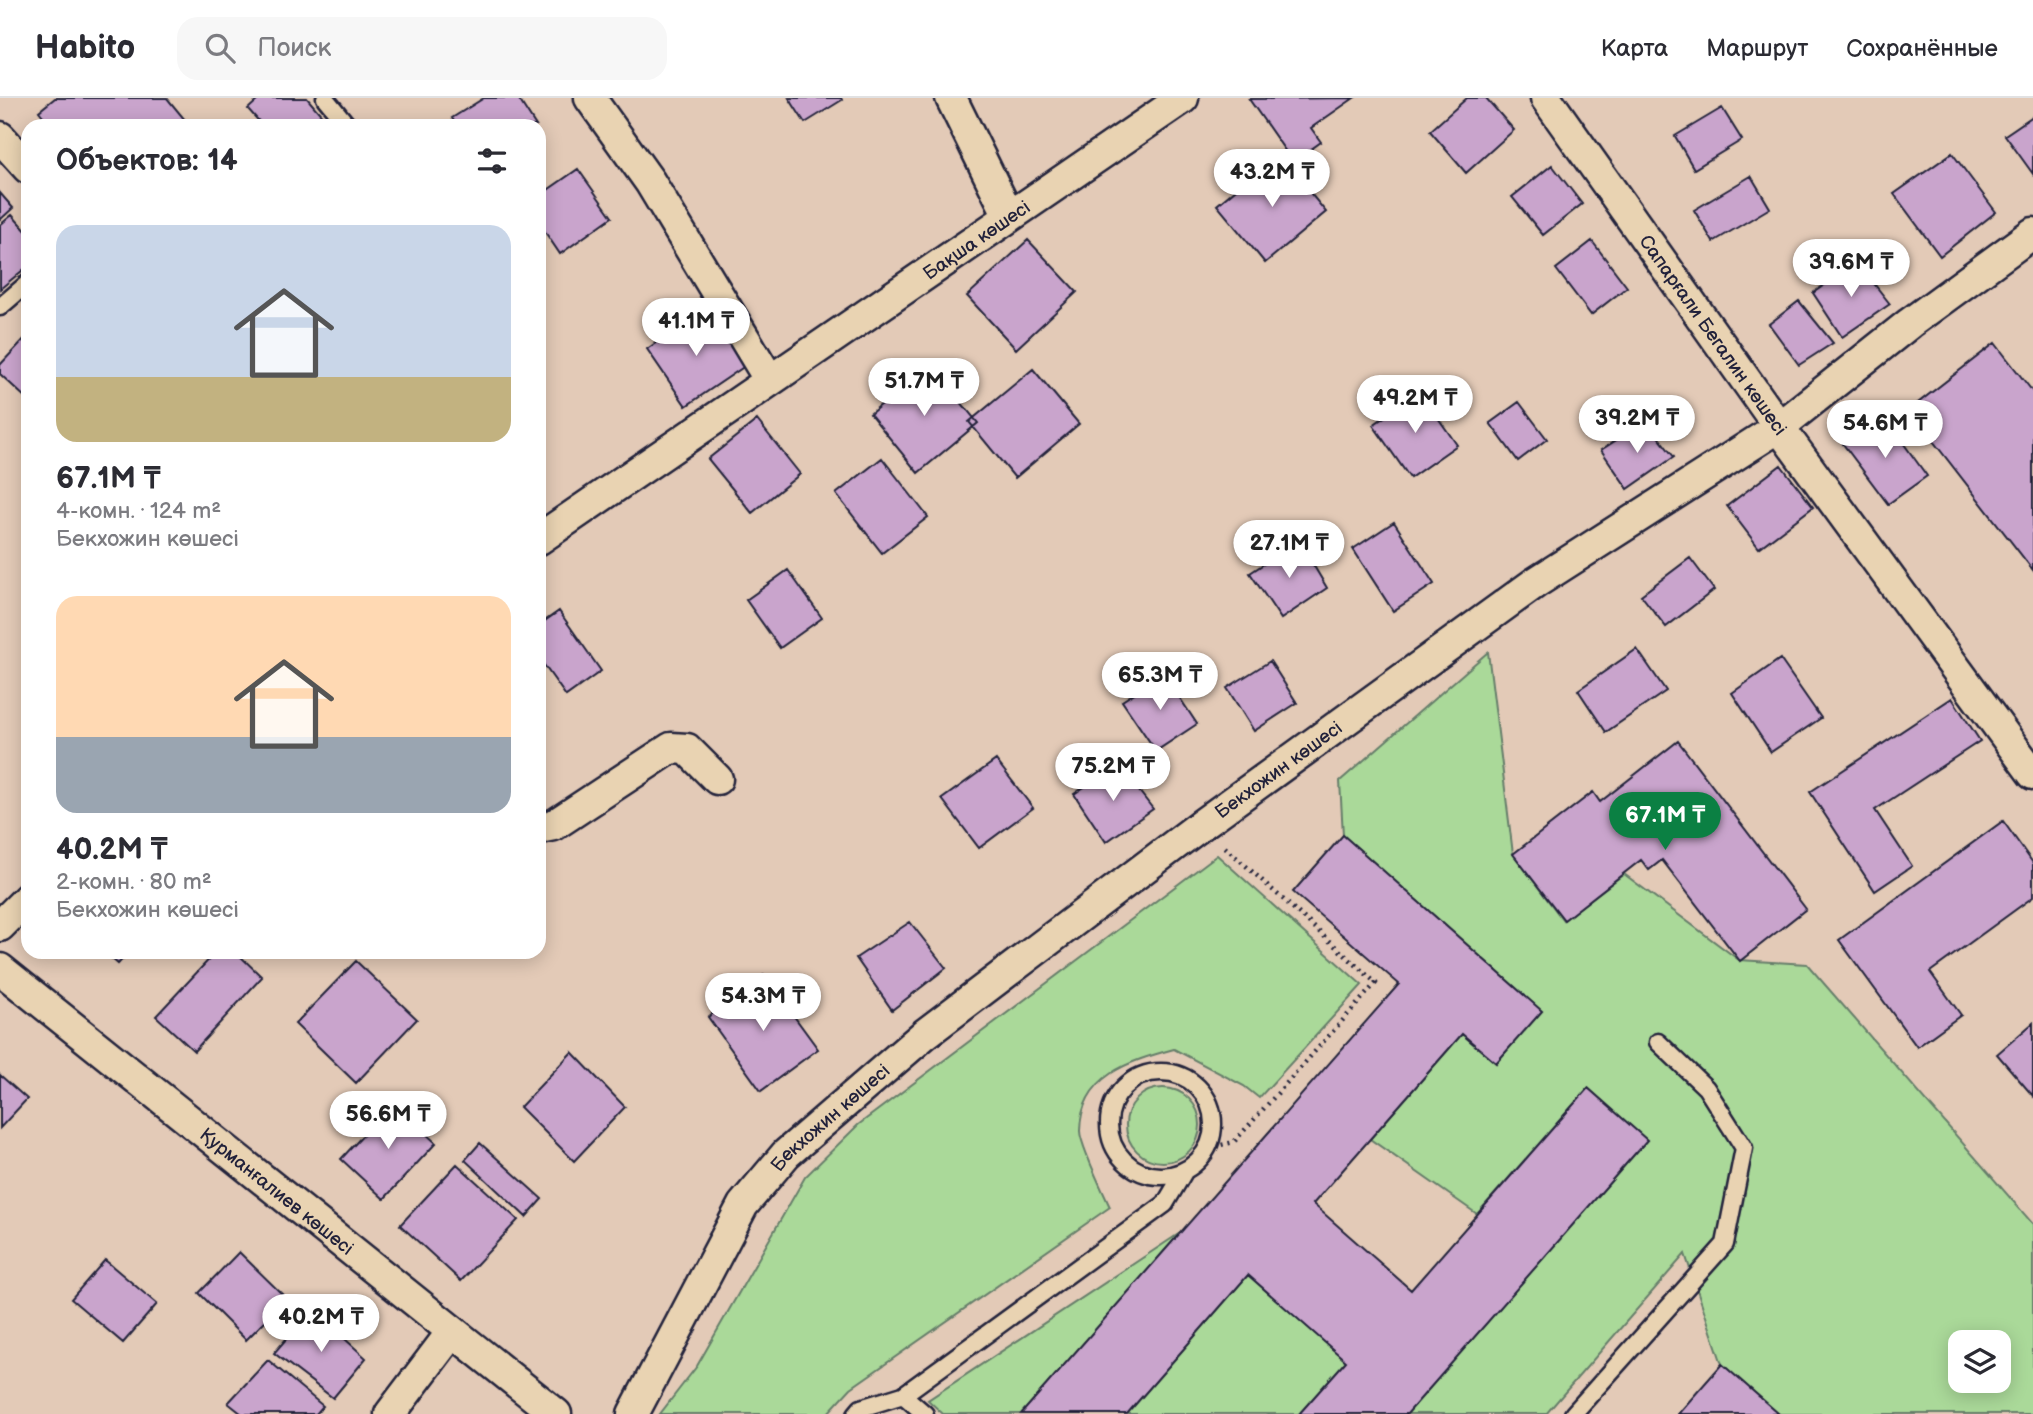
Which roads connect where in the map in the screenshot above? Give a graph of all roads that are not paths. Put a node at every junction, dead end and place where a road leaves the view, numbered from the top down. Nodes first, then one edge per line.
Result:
1 (325, 98) edge
2 (590, 98) edge
3 (951, 98) edge
4 (1183, 98) edge
5 (1546, 98) edge
6 (342, 119) edge
7 (0, 137) edge
8 (21, 160) edge
9 (1009, 216) junction
10 (2033, 233) edge
11 (21, 289) edge
12 (0, 307) edge
13 (769, 379) junction
14 (1779, 427) junction
15 (546, 534) edge
16 (2033, 774) edge
17 (717, 779) dead end
18 (546, 827) edge
19 (21, 905) edge
20 (0, 926) edge
21 (0, 969) edge
22 (1658, 1042) dead end
23 (1184, 1172) junction
24 (452, 1332) junction
25 (903, 1395) junction
26 (390, 1414) edge
27 (556, 1414) edge
28 (634, 1414) edge
29 (856, 1414) edge
30 (925, 1414) edge
31 (1573, 1414) edge

1 - 6 lane
2 - 13 street
3 - 9 street
4 - 9 street, Бақша көшесі
5 - 14 street, Сапарғали Бегалин көшесі
7 - 8 street
9 - 13 street, Бақша көшесі
10 - 14 street, Бекхожин көшесі
11 - 12 lane
13 - 15 street, Бақша көшесі
14 - 16 street, Сапарғали Бегалин көшесі
14 - 28 street, Бекхожин көшесі
17 - 18 street
19 - 20 street
21 - 24 street, Қурманғалиев көшесі
22 - 31 lane
23 - 23 lane
23 - 25 lane
24 - 26 street
24 - 27 street, Қурманғалиев көшесі
25 - 29 lane
25 - 30 lane

